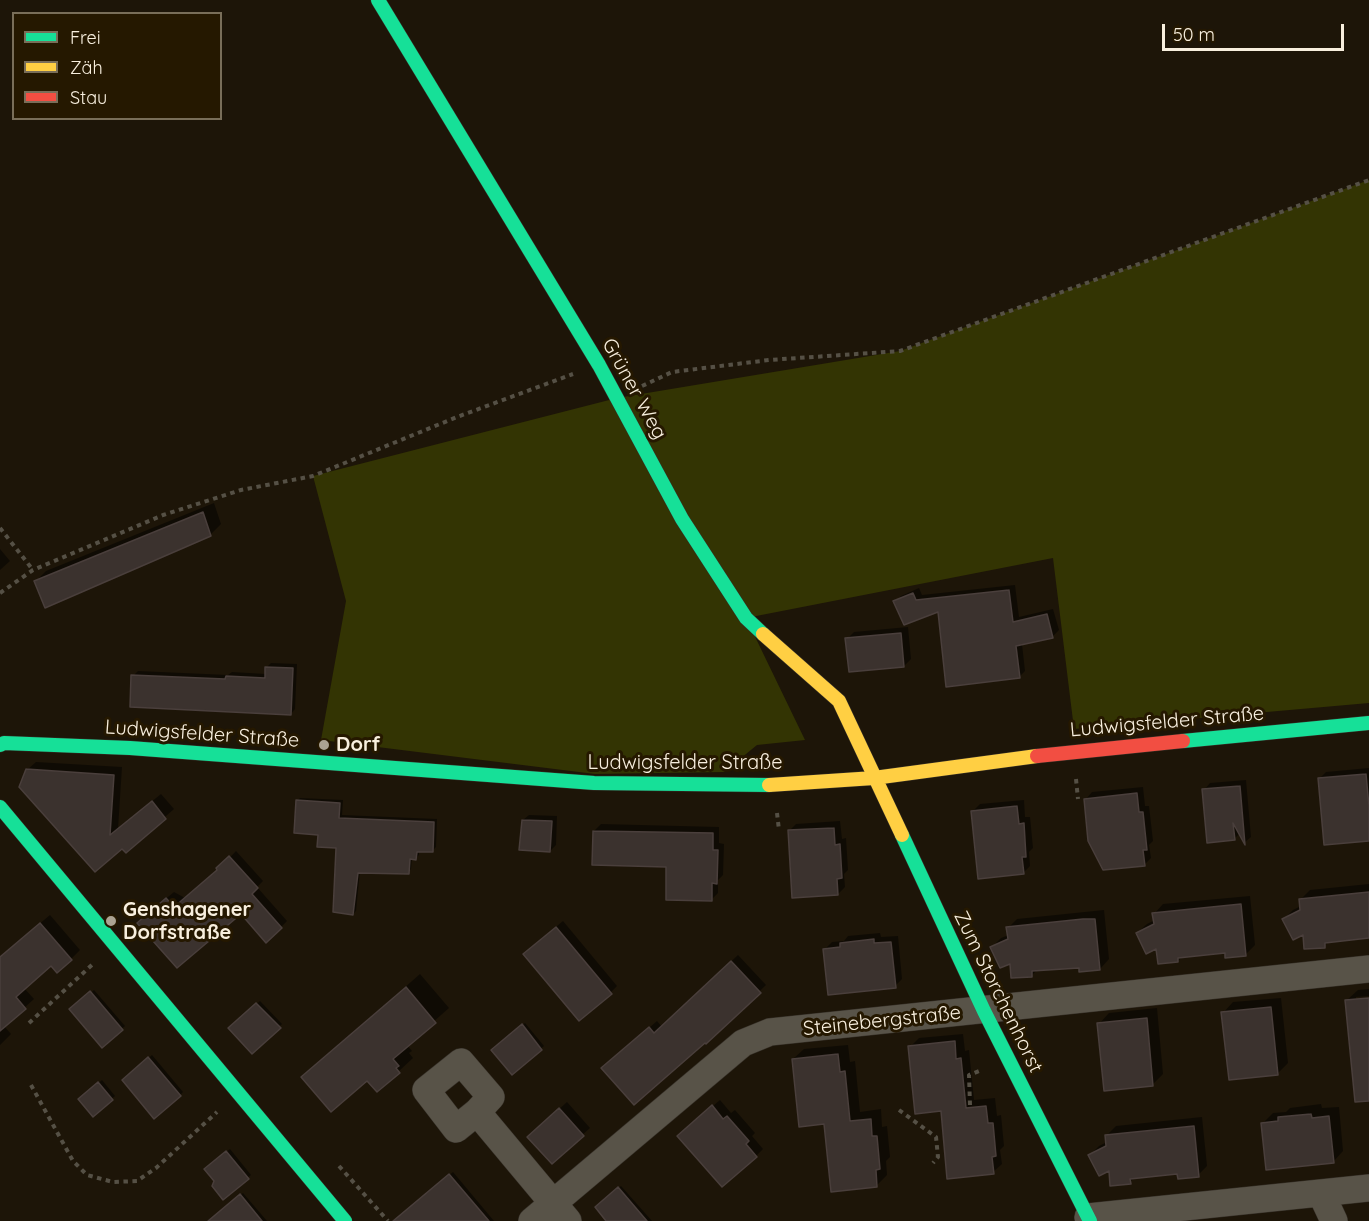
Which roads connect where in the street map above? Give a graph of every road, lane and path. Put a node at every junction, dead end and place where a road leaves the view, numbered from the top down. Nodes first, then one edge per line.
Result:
1 (378, 0) edge
2 (1369, 180) edge
3 (599, 365) junction
4 (617, 398) junction
5 (0, 528) edge
6 (33, 570) junction
7 (0, 593) edge
8 (1369, 723) edge
9 (0, 745) edge
10 (874, 778) junction
11 (1076, 778) dead end
12 (1078, 799) dead end
13 (0, 807) edge
14 (777, 809) dead end
15 (779, 830) dead end
16 (95, 963) dead end
17 (1369, 969) edge
18 (984, 1011) junction
19 (29, 1023) dead end
20 (1009, 1058) junction
21 (31, 1085) dead end
22 (970, 1106) dead end
23 (899, 1110) dead end
24 (477, 1112) dead end
25 (205, 1123) dead end
26 (933, 1163) dead end
27 (1369, 1188) edge
28 (1321, 1192) junction
29 (561, 1212) edge
30 (1089, 1219) edge
31 (345, 1221) edge
32 (532, 1221) edge
33 (1334, 1221) edge

1 - 3 street, Grüner Weg
2 - 4 path
3 - 4 street, Grüner Weg
3 - 6 path
4 - 10 street, Grüner Weg
5 - 6 path
6 - 7 path
8 - 10 street, Ludwigsfelder Straße
9 - 10 street, Ludwigsfelder Straße
10 - 18 street, Zum Storchenhorst
11 - 12 path
13 - 31 street
14 - 15 path
16 - 19 path
17 - 18 street, Steinebergstraße
18 - 20 street, Zum Storchenhorst
18 - 29 street, Steinebergstraße
20 - 22 path
20 - 30 street, Zum Storchenhorst
21 - 25 path
23 - 26 path
24 - 29 street
27 - 28 street
28 - 30 street
28 - 33 street
29 - 32 street, Steinebergstraße

